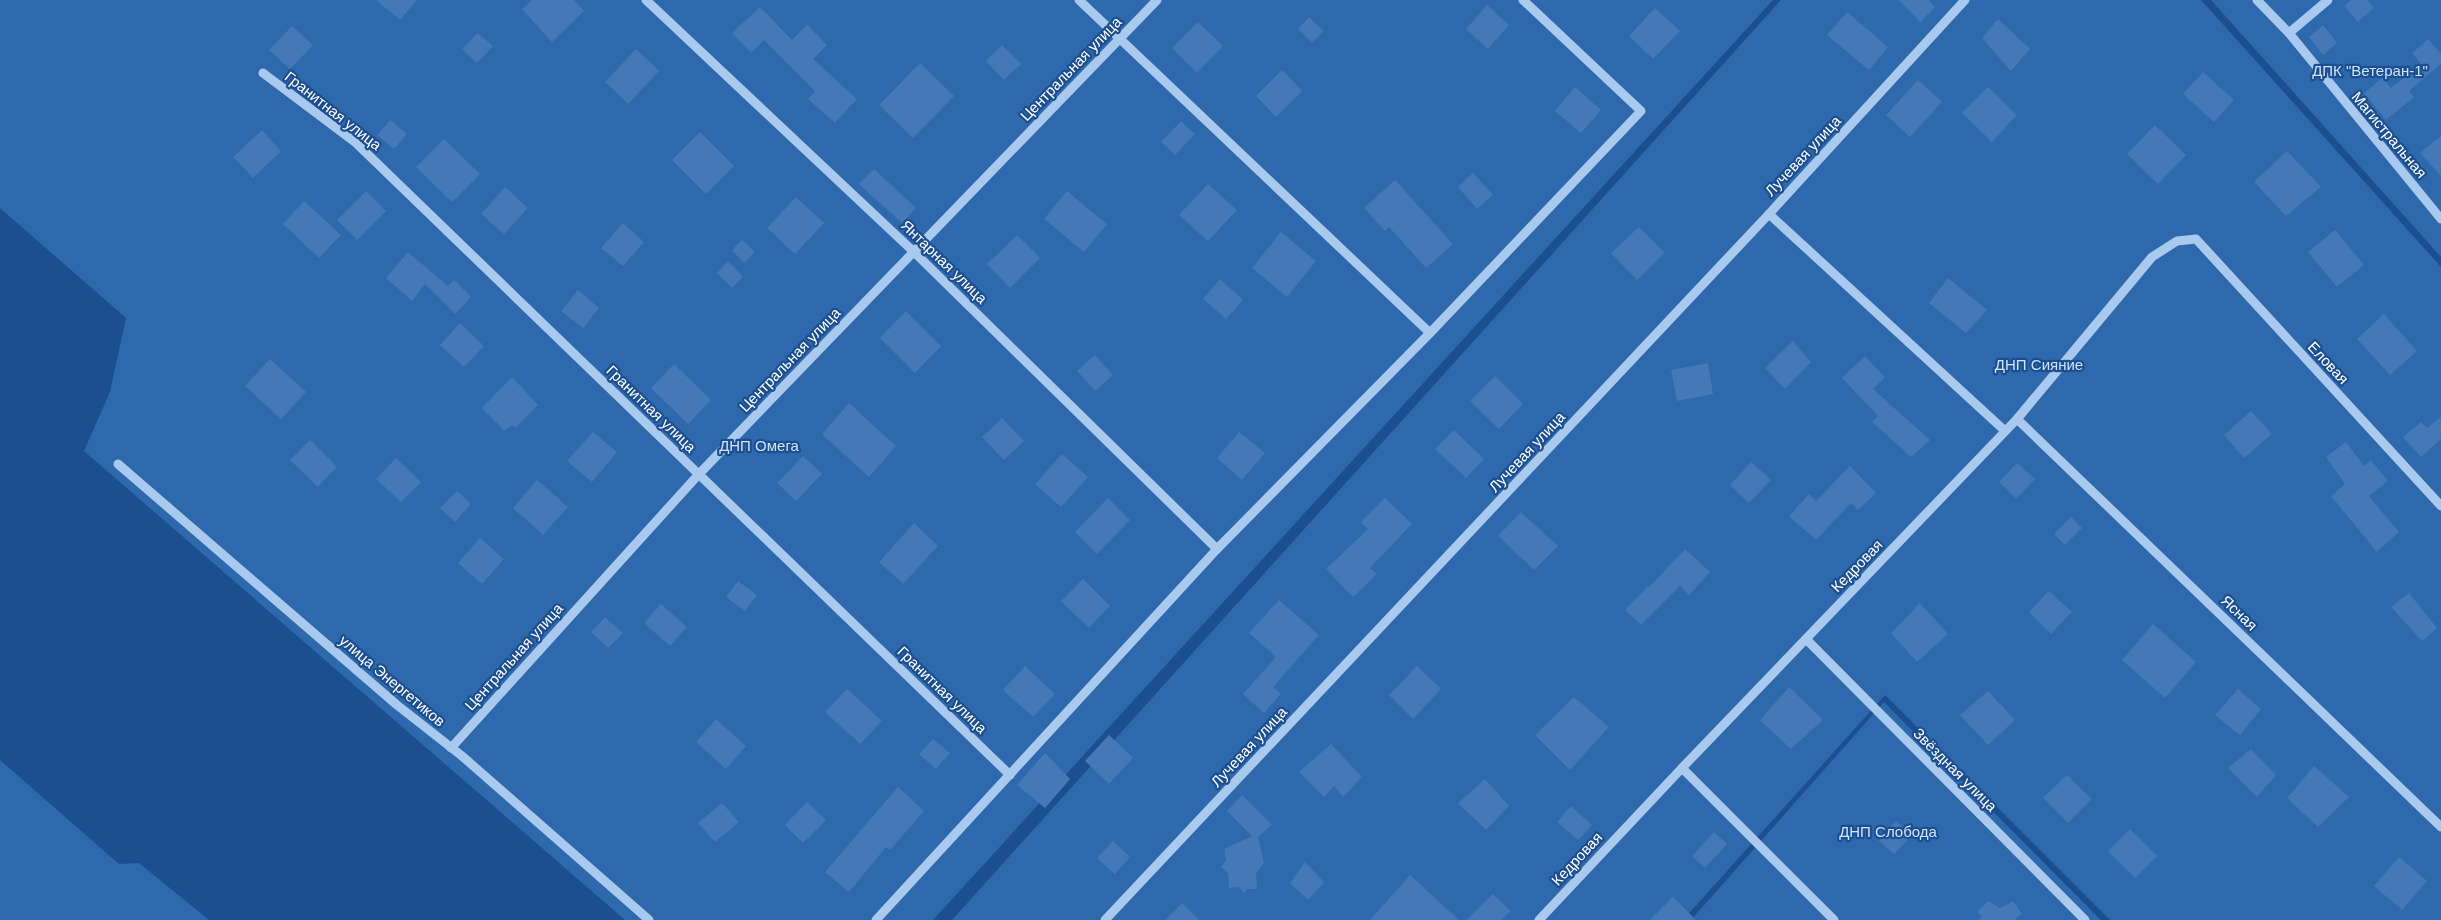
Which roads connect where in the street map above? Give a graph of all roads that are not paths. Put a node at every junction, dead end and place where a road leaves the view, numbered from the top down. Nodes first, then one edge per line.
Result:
1 (646, 0) edge
2 (1079, 0) edge
3 (1157, 0) edge
4 (1523, 0) edge
5 (1965, 0) edge
6 (2257, 0) edge
7 (2328, 0) edge
8 (2289, 33) junction
9 (1119, 40) junction
10 (263, 74) dead end
11 (1769, 214) junction
12 (2441, 218) edge
13 (2196, 239) joint
14 (914, 252) junction
15 (1430, 333) junction
16 (2017, 419) junction
17 (2004, 430) junction
18 (118, 464) dead end
19 (699, 474) junction
20 (2441, 506) edge
21 (1217, 550) junction
22 (1806, 639) junction
23 (451, 748) junction
24 (1682, 768) junction
25 (1010, 775) junction
26 (2441, 827) edge
27 (649, 920) edge
28 (876, 920) edge
29 (1105, 920) edge
30 (1539, 920) edge
31 (1834, 920) edge
32 (2085, 920) edge

1 - 14 street, Янтарная улица
2 - 9 street
3 - 9 street, Центральная улица
4 - 15 street
5 - 11 street, Лучевая улица
6 - 8 street, Магистральная
7 - 8 street
8 - 12 street, Магистральная
9 - 14 street, Центральная улица
9 - 15 street
10 - 19 street, Гранитная улица
11 - 17 street
11 - 29 street, Лучевая улица
13 - 16 street, Кедровая
13 - 20 street, Еловая
14 - 19 street, Центральная улица
14 - 21 street, Янтарная улица
15 - 21 street
16 - 17 street, Кедровая
16 - 26 street, Ясная
17 - 22 street, Кедровая
18 - 23 street, улица Энергетиков
19 - 23 street, Центральная улица
19 - 25 street, Гранитная улица
21 - 25 street
22 - 24 street, Кедровая
22 - 32 street, Звёздная улица
23 - 27 street, улица Энергетиков
24 - 30 street, Кедровая
24 - 31 street
25 - 28 street

